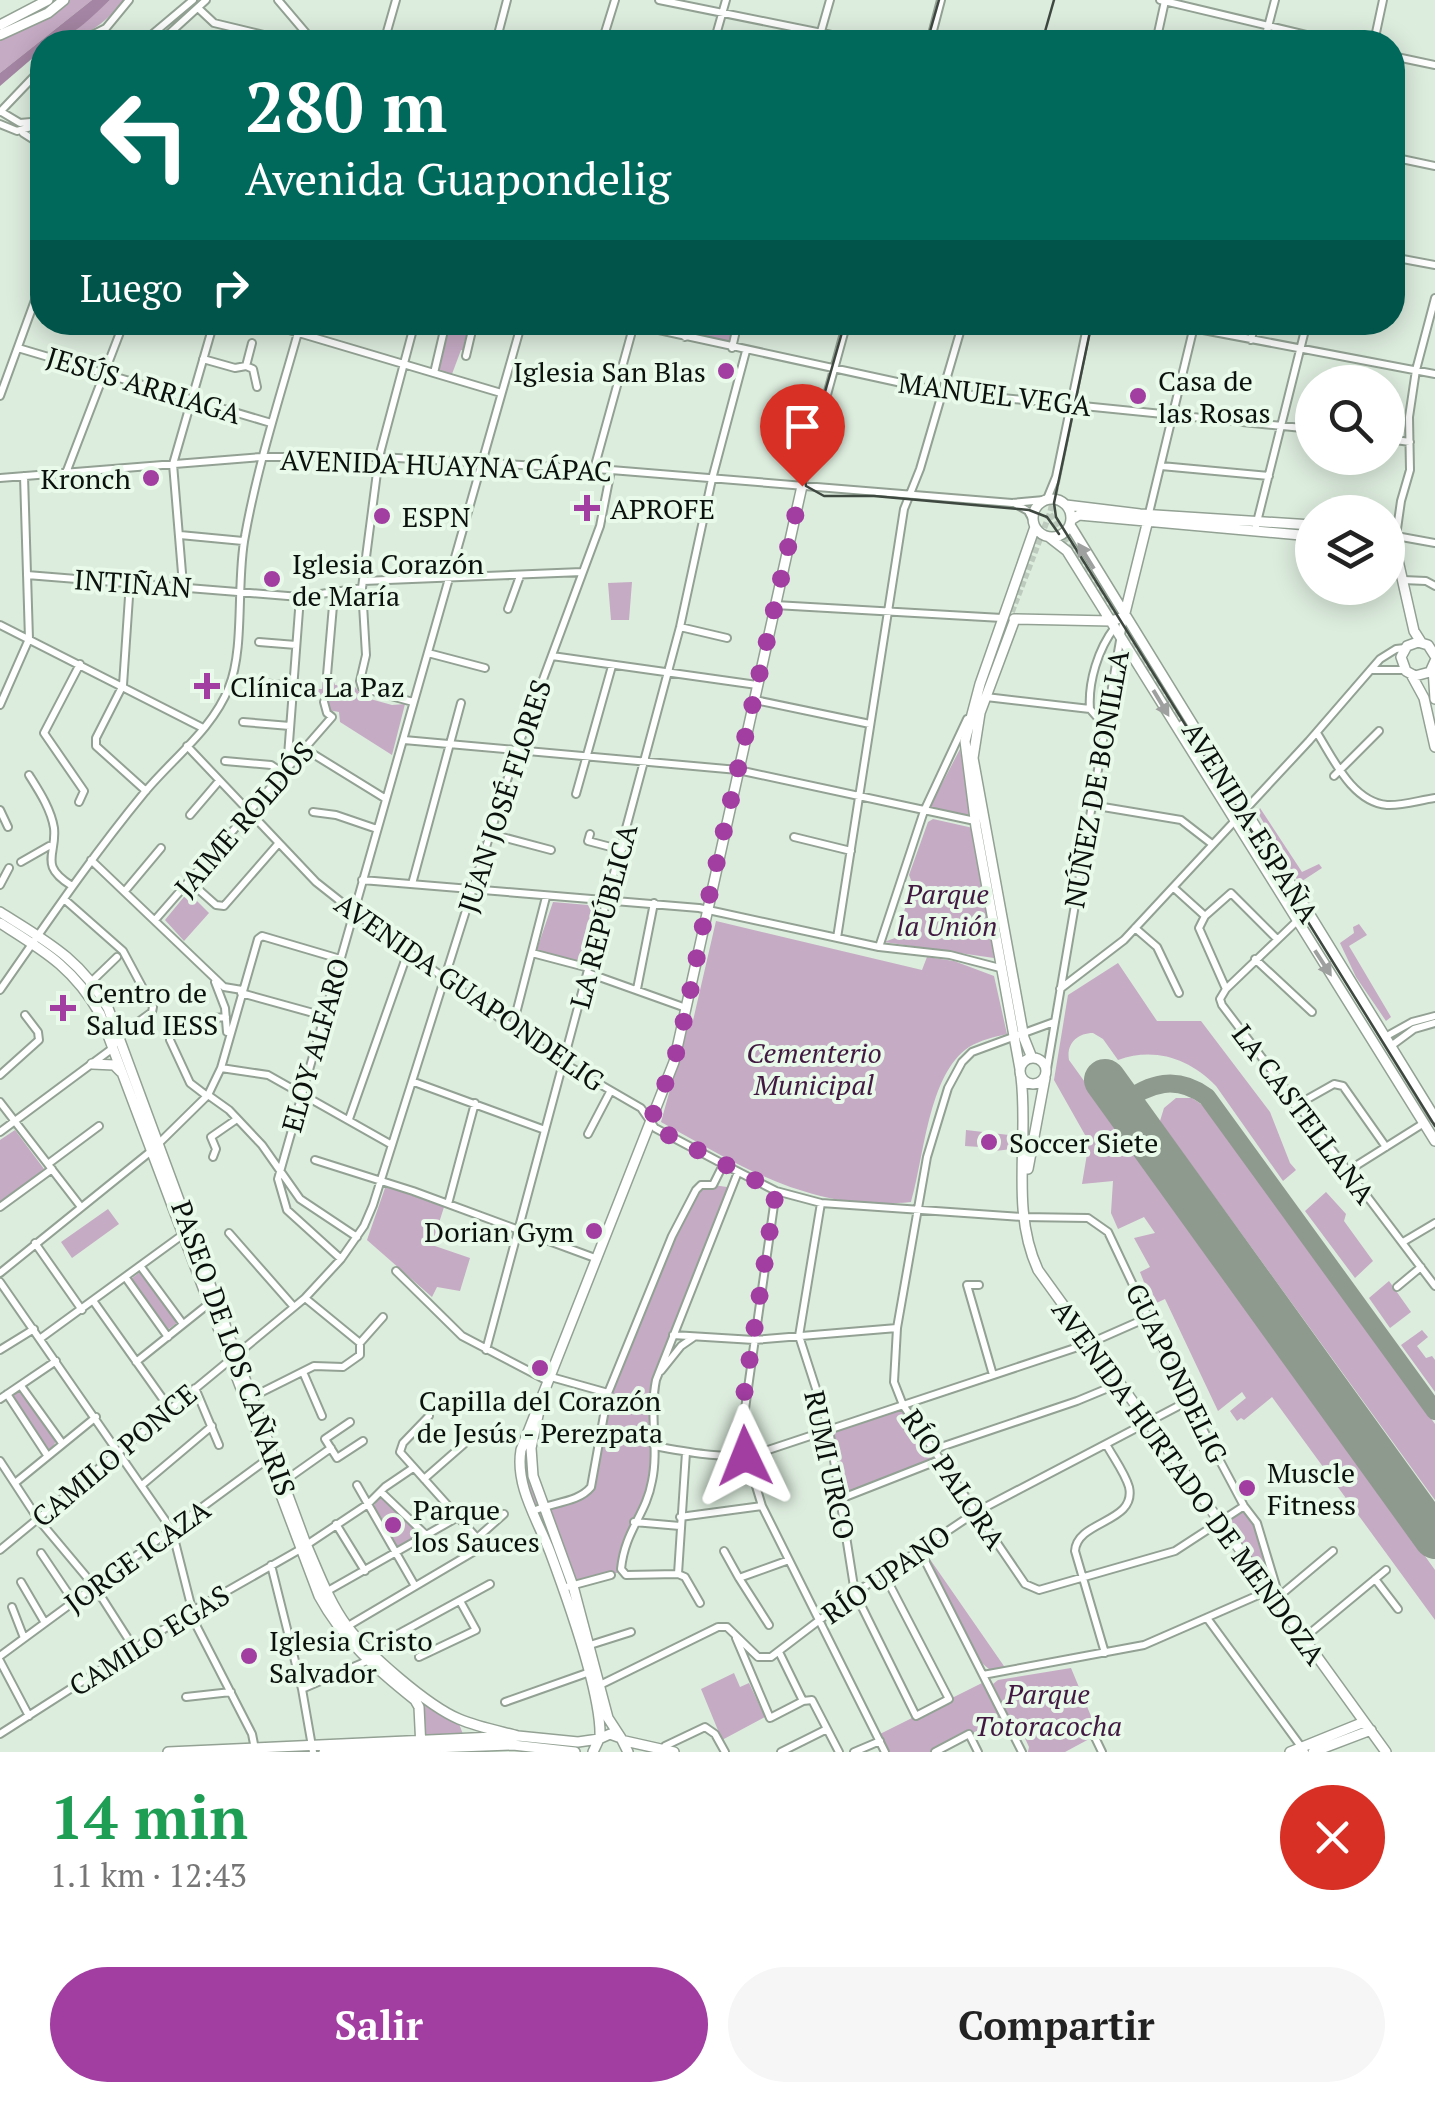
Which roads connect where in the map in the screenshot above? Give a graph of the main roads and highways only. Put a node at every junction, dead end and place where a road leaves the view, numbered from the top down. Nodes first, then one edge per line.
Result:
1 (60, 0) edge
2 (46, 1) edge
3 (0, 27) edge
4 (802, 486) road end
5 (1066, 505) junction
6 (1148, 517) junction
7 (1070, 522) junction
8 (1034, 524) junction
9 (1295, 528) edge
10 (1290, 529) junction
11 (1295, 531) edge
12 (1049, 536) junction
13 (1405, 595) edge
14 (1408, 610) junction
15 (1121, 613) junction
16 (1010, 618) junction
17 (1115, 628) junction
18 (1427, 642) edge
19 (1406, 647) junction
20 (1434, 662) edge
21 (1408, 672) junction
22 (1435, 699) edge
23 (1435, 747) edge
24 (979, 821) junction
25 (0, 912) edge
26 (0, 922) edge
27 (35, 940) junction
28 (88, 984) junction
29 (1018, 1034) junction
30 (1034, 1058) junction
31 (92, 1064) road end
32 (121, 1072) junction
33 (1021, 1073) junction
34 (1046, 1074) junction
35 (1435, 1118) edge
36 (1435, 1140) edge
37 (1022, 1198) junction
38 (187, 1232) junction
39 (540, 1406) junction
40 (568, 1587) junction
41 (343, 1629) junction
42 (596, 1686) junction
43 (420, 1713) junction
44 (460, 1719) junction
45 (1367, 1726) junction
46 (518, 1736) junction
47 (599, 1739) junction
48 (466, 1742) junction
49 (421, 1744) junction
50 (625, 1744) edge
51 (400, 1747) edge
52 (313, 1749) edge
53 (255, 1750) edge
54 (1304, 1750) edge
55 (193, 1751) edge
56 (662, 1751) edge
57 (168, 1752) edge
58 (324, 1752) edge
59 (575, 1752) edge
60 (593, 1752) edge
61 (674, 1752) edge
62 (1290, 1752) edge
63 (1314, 1752) edge
64 (1386, 1752) edge

1 - 3 main road
2 - 3 main road
4 - 39 main road
5 - 6 main road
5 - 7 main road
5 - 8 main road
6 - 7 main road
6 - 10 main road
6 - 15 main road, NÚÑEZ DE BONILLA
7 - 12 main road
15 -> 7 main road, AVENIDA ESPAÑA
8 - 12 main road
8 - 16 main road, AVENIDA HURTADO DE MENDOZA
9 - 10 main road
10 - 11 main road
12 - 17 main road, AVENIDA ESPAÑA
13 - 14 main road
14 - 18 main road
14 - 19 main road
15 - 17 main road
15 - 35 main road, AVENIDA ESPAÑA
16 - 17 main road
16 - 24 main road, AVENIDA HURTADO DE MENDOZA
16 - 24 main road, AVENIDA HURTADO DE MENDOZA
17 -> 36 main road, AVENIDA ESPAÑA
18 - 19 main road
18 - 20 main road
19 - 21 main road
20 - 21 main road
20 - 22 main road
21 - 23 main road
24 - 29 main road, AVENIDA HURTADO DE MENDOZA
24 - 29 main road, AVENIDA HURTADO DE MENDOZA
25 - 27 main road, PASEO DE LOS CAÑARIS
26 - 27 main road, PASEO DE LOS CAÑARIS
27 - 28 main road, PASEO DE LOS CAÑARIS
28 - 32 main road, PASEO DE LOS CAÑARIS
28 - 38 main road, PASEO DE LOS CAÑARIS
29 - 30 main road, AVENIDA HURTADO DE MENDOZA
29 - 33 main road, AVENIDA HURTADO DE MENDOZA
30 - 33 main road
30 - 34 main road
31 - 32 main road
32 - 38 main road, PASEO DE LOS CAÑARIS
33 - 34 main road
33 - 37 main road, AVENIDA HURTADO DE MENDOZA
34 - 37 main road, AVENIDA HURTADO DE MENDOZA
37 - 45 main road, AVENIDA HURTADO DE MENDOZA
38 - 41 main road, PASEO DE LOS CAÑARIS
39 - 40 main road
39 - 40 main road
40 - 42 main road
40 - 42 main road
41 - 43 main road, PASEO DE LOS CAÑARIS
41 - 44 main road, PASEO DE LOS CAÑARIS
42 - 47 main road
42 - 50 main road
43 - 49 main road
43 - 51 main road
44 - 46 main road, PASEO DE LOS CAÑARIS
44 - 48 main road
45 - 54 main road
45 - 63 main road
45 - 64 main road, AVENIDA HURTADO DE MENDOZA
46 - 47 main road
46 - 48 main road
47 - 50 main road
47 - 60 main road
48 - 49 main road
48 - 59 main road
49 - 51 main road
50 - 56 main road
51 - 52 main road
51 - 58 main road
52 - 53 main road
53 - 55 main road
54 - 62 main road
55 - 57 main road
56 - 61 main road

